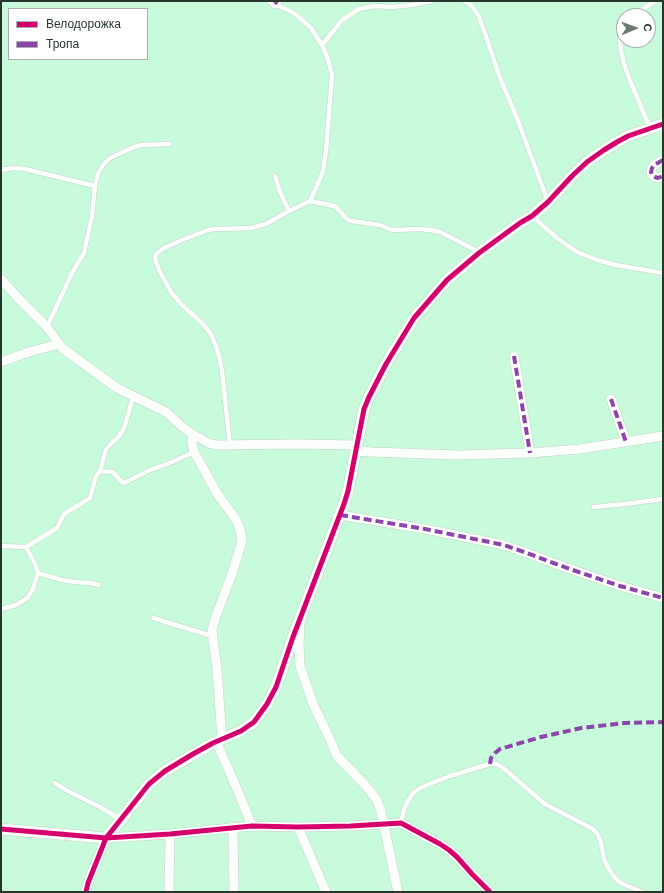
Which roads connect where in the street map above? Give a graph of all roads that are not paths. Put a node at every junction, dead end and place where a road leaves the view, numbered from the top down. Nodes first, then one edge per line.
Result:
1 (432, 1) edge
2 (464, 1) edge
3 (655, 1) edge
4 (274, 2) edge
5 (644, 8) edge
6 (322, 45) junction
7 (621, 48) edge
8 (663, 124) edge
9 (650, 128) junction
10 (170, 144) dead end
11 (663, 160) edge
12 (1, 170) edge
13 (276, 176) dead end
14 (663, 176) edge
15 (95, 186) junction
16 (310, 201) junction
17 (548, 202) junction
18 (289, 212) junction
19 (532, 216) junction
20 (479, 253) junction
21 (663, 273) edge
22 (1, 279) edge
23 (47, 327) junction
24 (59, 344) junction
25 (514, 356) dead end
26 (1, 362) edge
27 (133, 397) junction
28 (611, 399) dead end
29 (192, 434) junction
30 (663, 436) edge
31 (626, 442) junction
32 (230, 445) junction
33 (356, 448) junction
34 (194, 452) junction
35 (530, 453) junction
36 (100, 471) junction
37 (663, 499) edge
38 (594, 507) dead end
39 (340, 515) junction
40 (1, 546) edge
41 (26, 547) junction
42 (38, 573) junction
43 (99, 585) dead end
44 (663, 598) edge
45 (1, 609) edge
46 (152, 618) dead end
47 (300, 618) junction
48 (212, 636) junction
49 (219, 740) junction
50 (55, 783) dead end
51 (122, 819) junction
52 (401, 823) junction
53 (384, 824) junction
54 (252, 826) junction
55 (233, 827) junction
56 (298, 827) junction
57 (1, 830) edge
58 (170, 834) junction
59 (106, 838) junction
60 (86, 892) edge
61 (169, 892) edge
62 (234, 892) edge
63 (326, 892) edge
64 (398, 892) edge
65 (490, 892) edge
66 (642, 892) edge

1 - 6 lane
2 - 17 lane
3 - 5 lane
4 - 6 lane
6 - 16 lane
7 - 9 lane
8 - 9 street
9 - 17 street
10 - 15 lane
11 - 14 street
12 - 15 lane
13 - 18 lane
15 - 23 lane
16 - 18 lane
16 - 20 lane
17 - 19 street
18 - 32 lane
19 - 20 street
19 - 21 lane
20 - 33 street
22 - 23 street
23 - 24 street
24 - 26 street
24 - 27 street
25 - 35 street
27 - 29 street
27 - 36 lane
28 - 31 street
29 - 32 street
29 - 34 street
30 - 31 street
31 - 35 street
32 - 33 street
33 - 35 street
33 - 39 street
34 - 36 lane
34 - 48 street
36 - 41 lane
37 - 38 lane
39 - 44 street
39 - 47 street
40 - 41 lane
41 - 42 lane
42 - 43 lane
42 - 45 lane
46 - 48 lane
47 - 49 street
47 - 53 street
48 - 49 street
49 - 51 street
49 - 54 street
50 - 51 lane
51 - 59 street
52 - 53 street
52 - 65 street
52 - 66 lane
53 - 56 street
53 - 64 street
54 - 55 street
54 - 56 street
55 - 58 street
55 - 62 street
56 - 63 street
57 - 59 street
58 - 59 street
58 - 61 street
59 - 60 street

